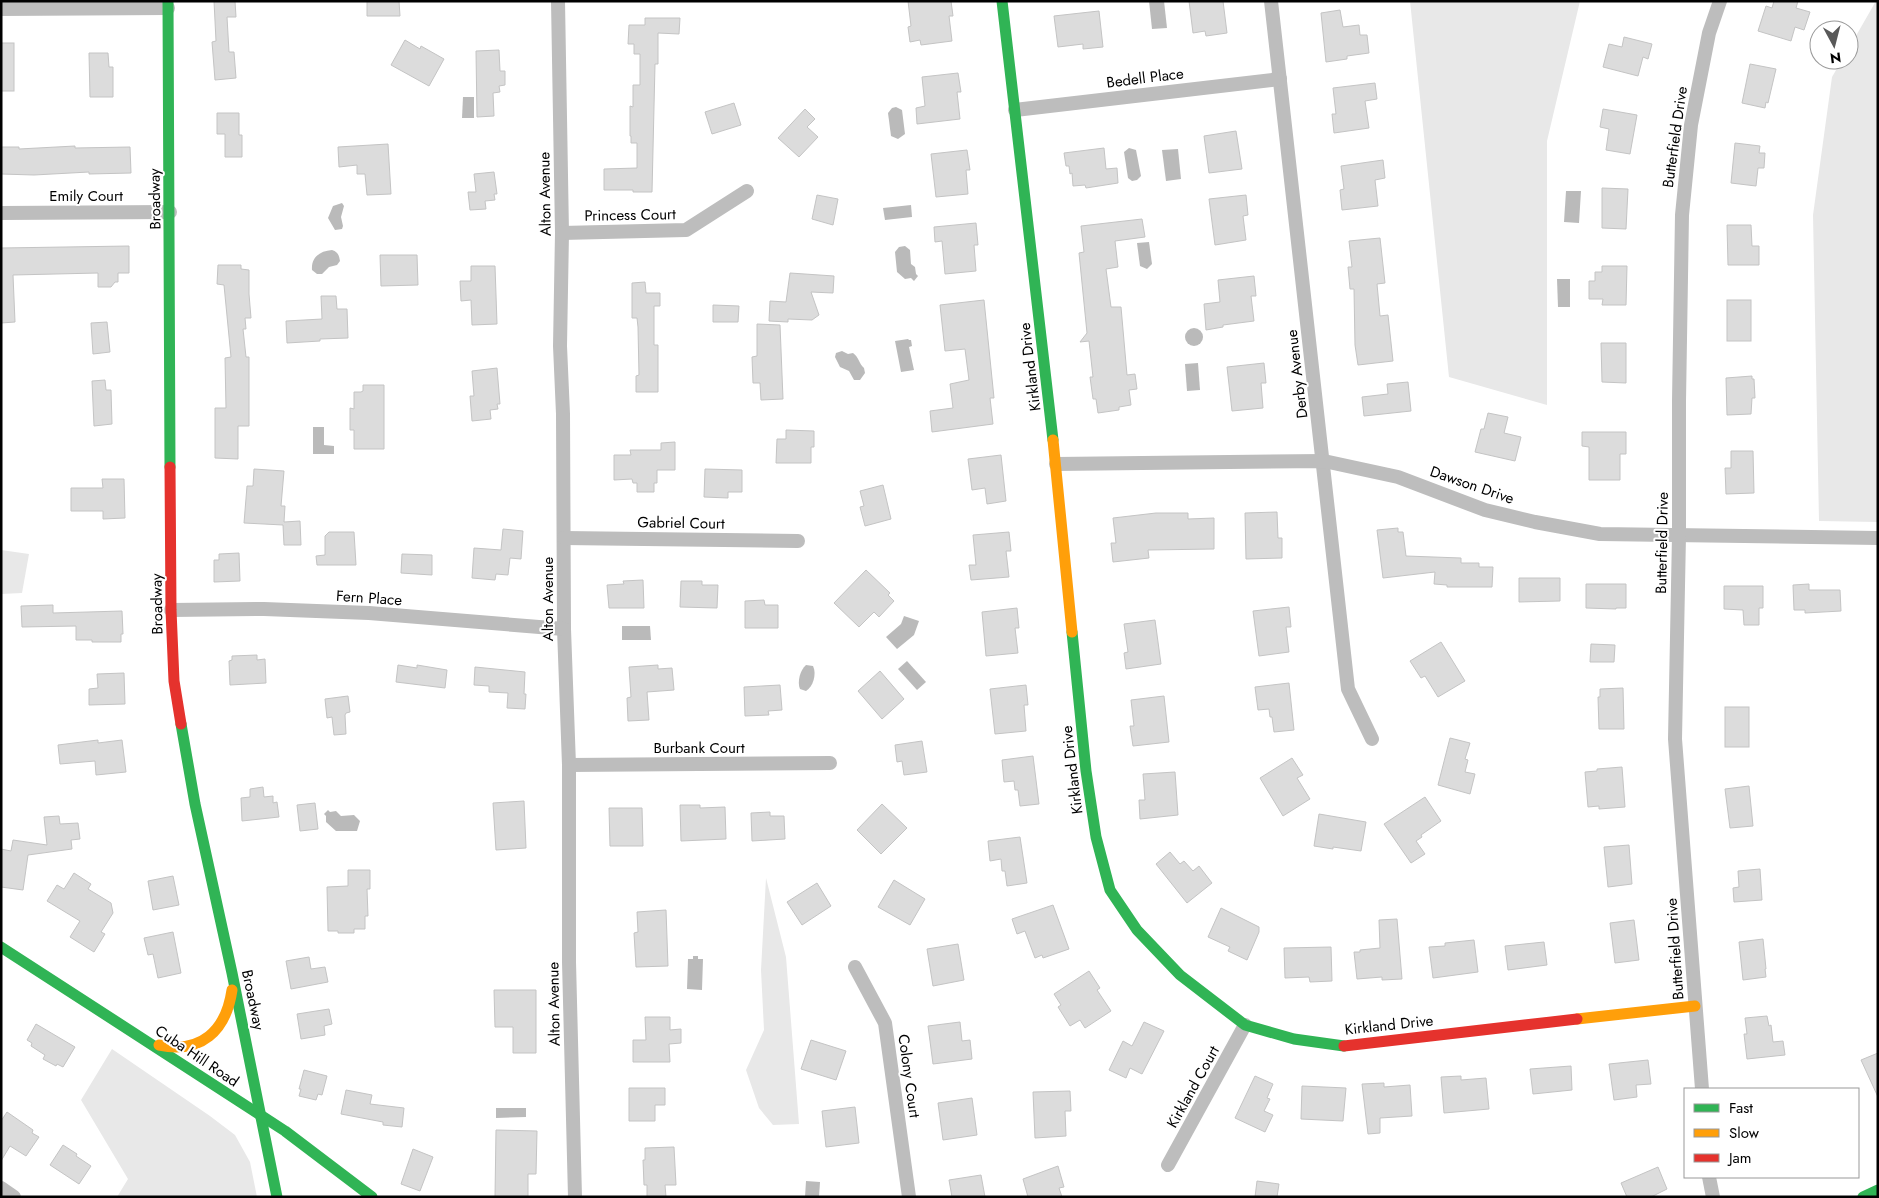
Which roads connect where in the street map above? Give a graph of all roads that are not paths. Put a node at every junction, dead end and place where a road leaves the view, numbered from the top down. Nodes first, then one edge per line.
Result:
1 (558, 1) edge
2 (1002, 1) edge
3 (1271, 1) edge
4 (1720, 1) edge
5 (168, 5) edge
6 (1, 9) edge
7 (1280, 79) junction
8 (1015, 110) junction
9 (747, 192) dead end
10 (170, 212) junction
11 (1, 213) edge
12 (562, 232) junction
13 (1324, 461) junction
14 (1056, 464) junction
15 (1679, 535) junction
16 (564, 538) junction
17 (1878, 538) edge
18 (798, 541) dead end
19 (172, 610) junction
20 (564, 629) junction
21 (1372, 739) dead end
22 (830, 763) dead end
23 (569, 765) junction
24 (1, 947) edge
25 (856, 967) dead end
26 (232, 973) junction
27 (1695, 1006) junction
28 (1246, 1025) junction
29 (150, 1042) junction
30 (1702, 1088) edge
31 (261, 1116) junction
32 (1168, 1165) dead end
33 (1710, 1178) edge
34 (1, 1188) edge
35 (1878, 1190) edge
36 (14, 1197) edge
37 (277, 1197) edge
38 (372, 1197) edge
39 (574, 1197) edge
40 (909, 1197) edge
41 (1713, 1197) edge
42 (1863, 1197) edge

1 - 12 street, Alton Avenue
2 - 8 main road, Kirkland Drive
3 - 7 street, Derby Avenue
4 - 15 street, Butterfield Drive
5 - 6 street
5 - 10 main road, Broadway
7 - 8 street, Bedell Place
7 - 13 street, Derby Avenue
8 - 14 main road, Kirkland Drive
9 - 12 street, Princess Court
10 - 11 street, Emily Court
10 - 19 main road, Broadway
12 - 16 street, Alton Avenue
13 - 14 street, Dawson Drive
13 - 15 street, Dawson Drive
13 - 21 street, Derby Avenue
14 - 28 main road, Kirkland Drive
15 - 17 street, Dawson Drive
15 - 27 street, Butterfield Drive
16 - 18 street, Gabriel Court
16 - 20 street, Alton Avenue
19 - 20 street, Fern Place
19 - 26 main road, Broadway
20 - 23 street, Alton Avenue
22 - 23 street, Burbank Court
23 - 39 street, Alton Avenue
24 - 29 main road, Cuba Hill Road
25 - 40 street, Colony Court
26 - 29 main road
26 - 31 main road, Broadway
27 - 28 main road, Kirkland Drive
27 - 30 street, Butterfield Drive
28 - 32 street, Kirkland Court
29 - 31 main road, Cuba Hill Road
31 - 37 main road, Broadway
31 - 38 main road, Cuba Hill Road
33 - 41 street
34 - 36 street
35 - 42 main road

